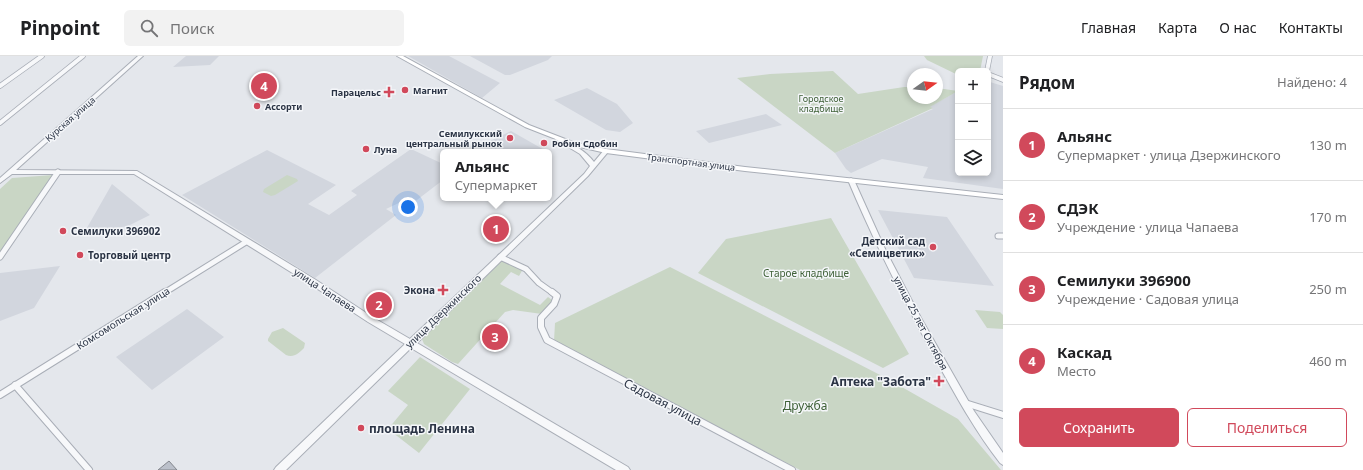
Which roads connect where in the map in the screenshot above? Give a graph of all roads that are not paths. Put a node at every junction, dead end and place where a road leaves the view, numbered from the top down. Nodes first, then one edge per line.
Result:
1 (42, 56) edge
2 (83, 56) edge
3 (141, 56) edge
4 (399, 56) edge
5 (990, 56) edge
6 (988, 68) edge
7 (991, 75) edge
8 (1003, 80) edge
9 (0, 86) edge
10 (0, 123) edge
11 (557, 138) junction
12 (606, 151) junction
13 (593, 166) junction
14 (10, 172) junction
15 (58, 172) junction
16 (851, 180) junction
17 (0, 181) edge
18 (1003, 198) edge
19 (246, 242) junction
20 (0, 257) edge
21 (500, 257) junction
22 (410, 343) junction
23 (15, 385) junction
24 (0, 396) edge
25 (965, 403) junction
26 (1003, 415) edge
27 (1003, 460) edge
28 (89, 470) edge
29 (279, 470) edge
30 (625, 470) edge
31 (792, 470) edge

1 - 9 street
2 - 10 street
3 - 14 street, Курская улица
4 - 11 main road, Транспортная улица
5 - 6 street
7 - 8 street
11 - 12 main road, Транспортная улица
11 - 13 street
12 - 13 street, улица Дзержинского
12 - 16 main road, Транспортная улица
13 - 21 street, улица Дзержинского
14 - 15 street, улица Чапаева
14 - 17 street, Курская улица
15 - 19 street, улица Чапаева
15 - 20 street
16 - 18 main road, Транспортная улица
16 - 25 street, улица 25 лет Октября
19 - 22 street, улица Чапаева
19 - 23 street, Комсомольская улица
21 - 22 street, улица Дзержинского
21 - 31 street, Садовая улица
22 - 29 street, улица Дзержинского
22 - 30 street, улица Чапаева
23 - 24 street, Комсомольская улица
23 - 28 street
25 - 26 street
25 - 27 street, улица 25 лет Октября

